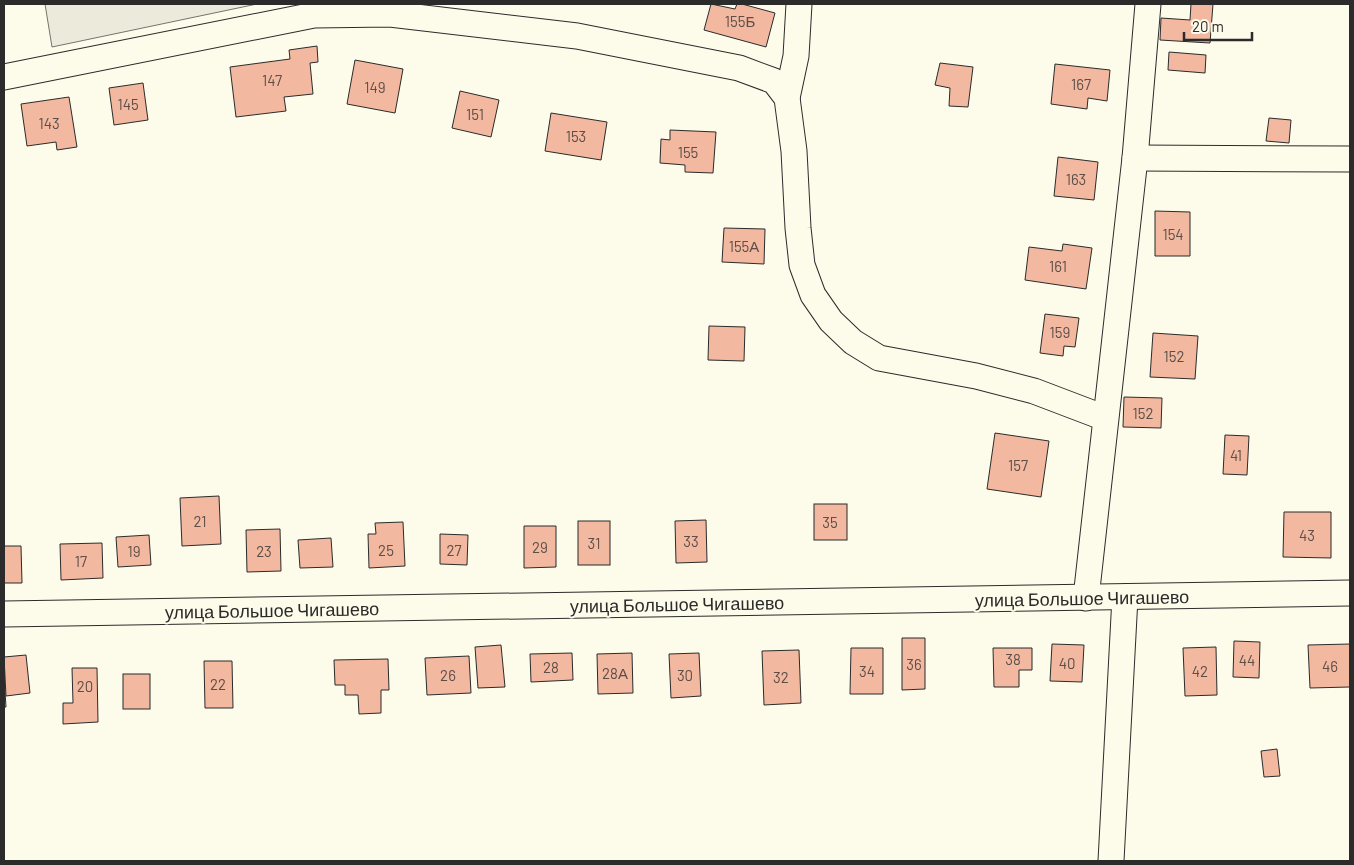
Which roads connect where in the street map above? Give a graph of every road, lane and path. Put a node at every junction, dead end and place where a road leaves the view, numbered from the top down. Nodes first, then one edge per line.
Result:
1 (798, 4) edge
2 (1148, 4) edge
3 (4, 77) edge
4 (787, 98) junction
5 (1135, 158) junction
6 (1350, 159) edge
7 (1105, 418) junction
8 (1350, 593) edge
9 (1125, 596) junction
10 (1086, 598) junction
11 (4, 614) edge
12 (1111, 861) edge

1 - 4 street
2 - 5 street
3 - 4 street
4 - 7 street
5 - 6 street
5 - 7 street
7 - 10 street
8 - 9 street, улица Большое Чигашево
9 - 10 street, улица Большое Чигашево
9 - 12 street
10 - 11 street, улица Большое Чигашево

